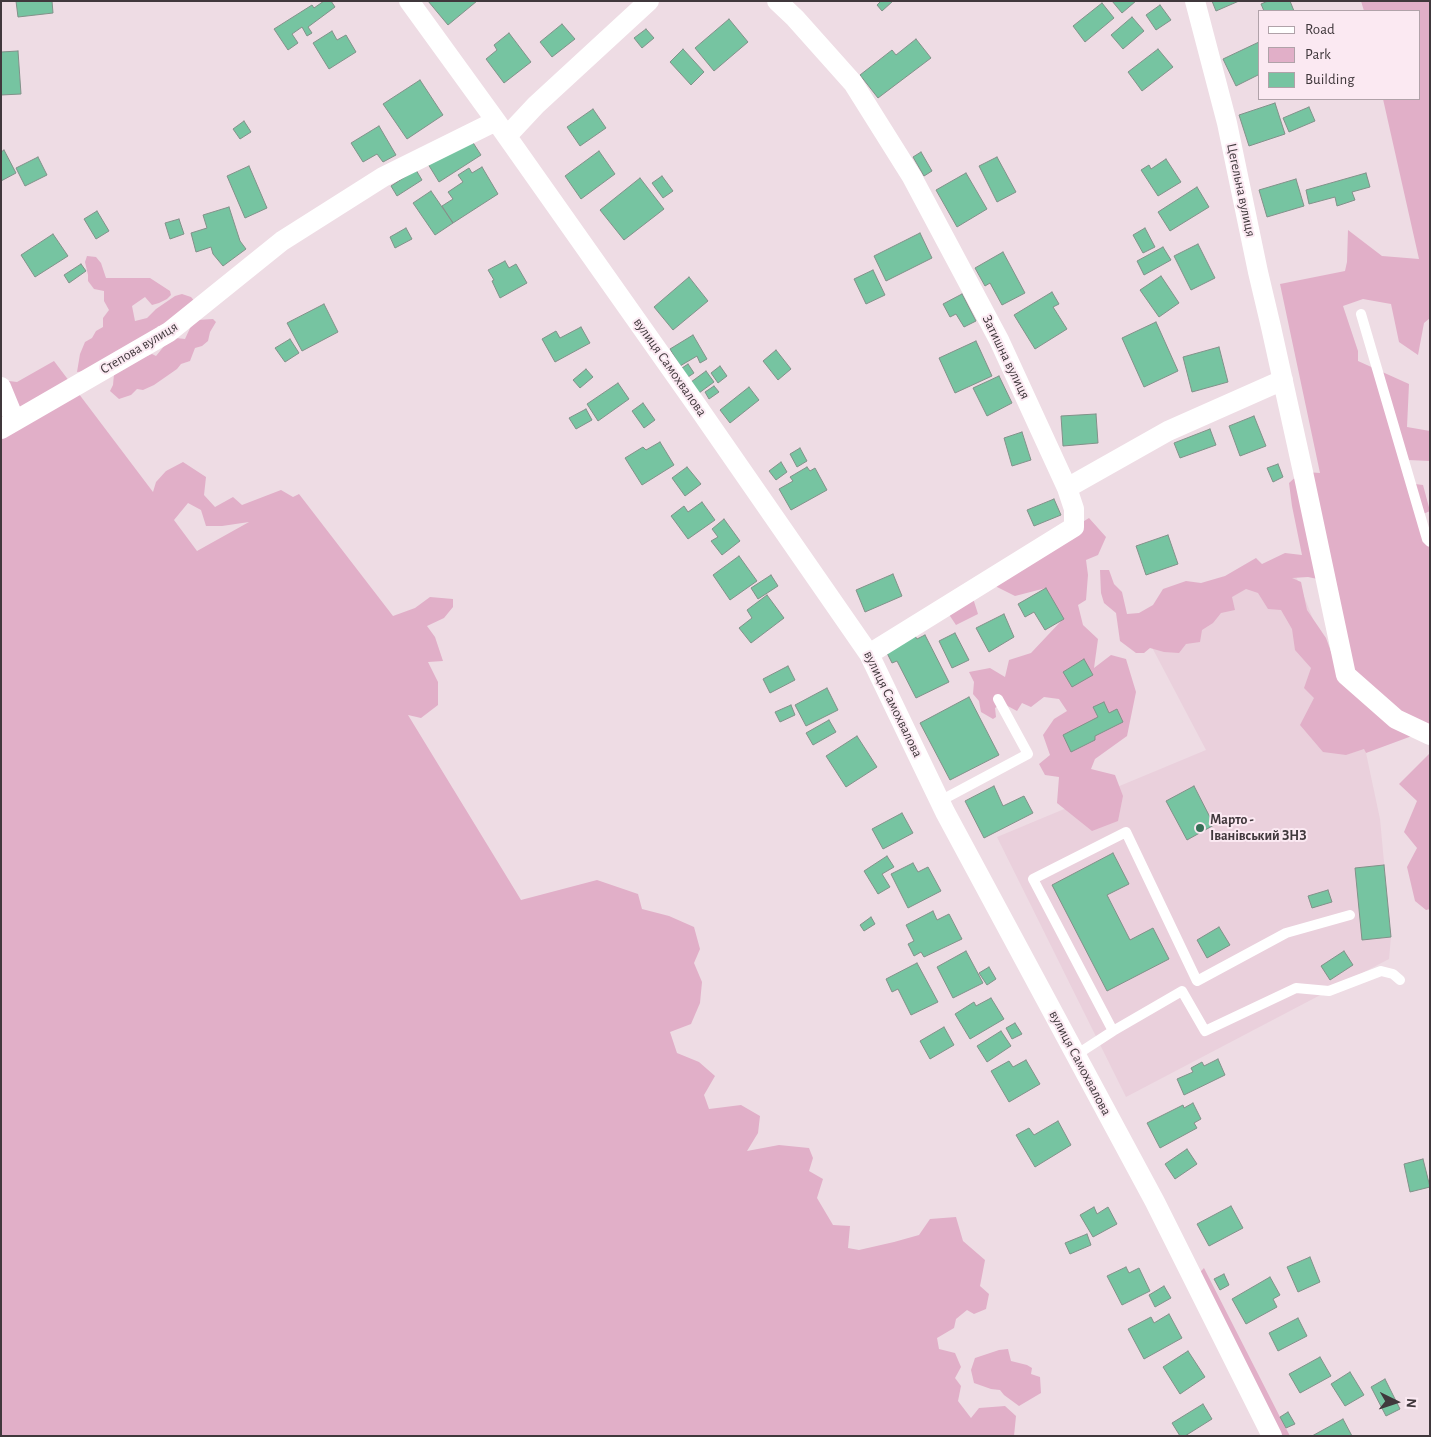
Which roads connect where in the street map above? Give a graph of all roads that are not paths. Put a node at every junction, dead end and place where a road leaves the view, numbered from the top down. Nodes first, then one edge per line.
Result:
1 (409, 1) edge
2 (649, 1) edge
3 (777, 1) edge
4 (1195, 1) edge
5 (502, 129) junction
6 (1361, 314) dead end
7 (1283, 380) junction
8 (1, 387) edge
9 (8, 425) edge
10 (1067, 488) junction
11 (1430, 542) edge
12 (869, 654) junction
13 (998, 699) dead end
14 (1430, 735) edge
15 (940, 801) junction
16 (1350, 915) dead end
17 (1400, 980) dead end
18 (1113, 1031) junction
19 (1076, 1055) junction
20 (1272, 1436) edge

1 - 5 street, вулиця Самохвалова
2 - 5 street
3 - 10 street, Затишна вулиця
4 - 7 street, Цегельна вулиця
5 - 9 street, Степова вулиця
5 - 12 street, вулиця Самохвалова
6 - 11 lane
7 - 10 street
7 - 14 street, Цегельна вулиця
8 - 9 street, Степова вулиця
10 - 12 street, Затишна вулиця
12 - 15 street, вулиця Самохвалова
13 - 15 lane
15 - 19 street, вулиця Самохвалова
16 - 18 lane
17 - 18 lane
18 - 19 lane
19 - 20 street, вулиця Самохвалова

